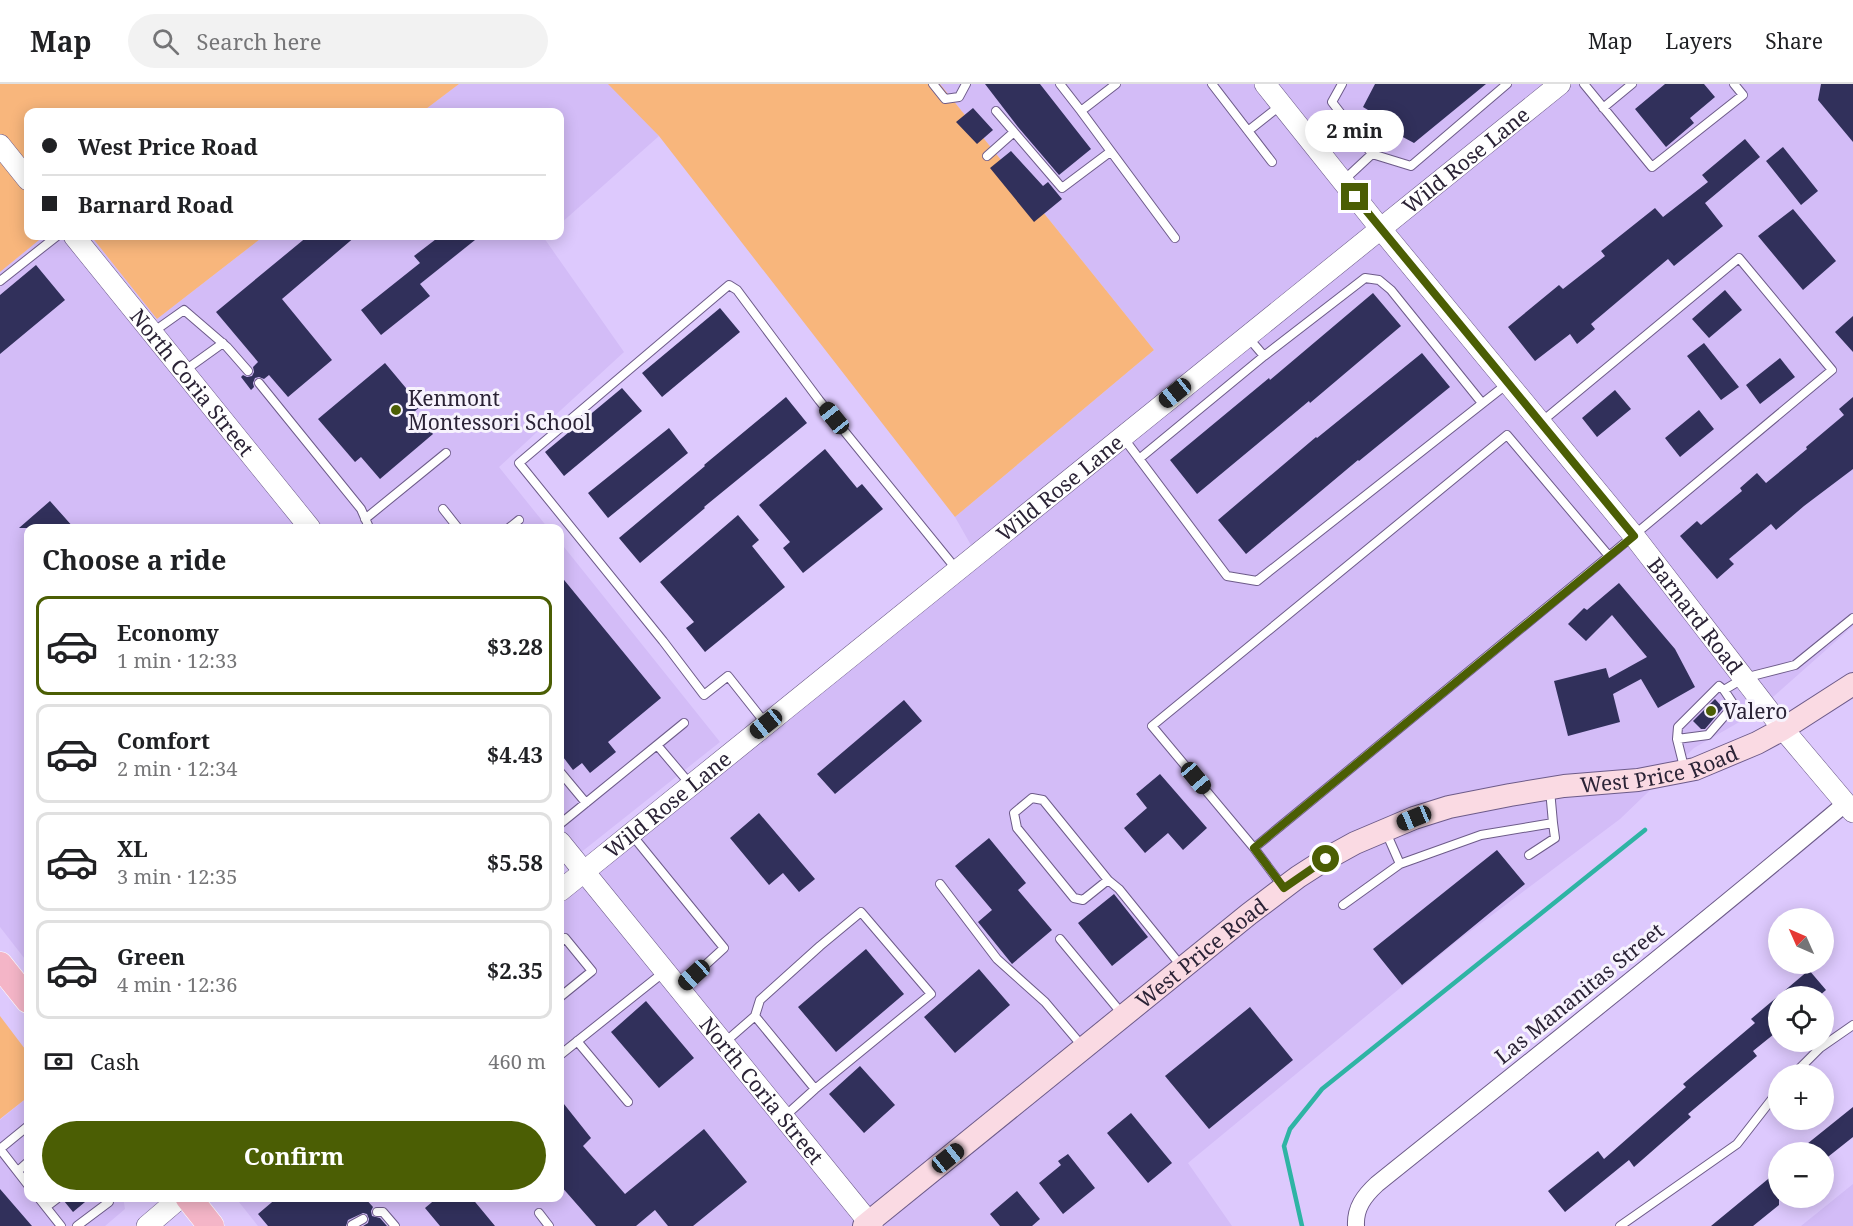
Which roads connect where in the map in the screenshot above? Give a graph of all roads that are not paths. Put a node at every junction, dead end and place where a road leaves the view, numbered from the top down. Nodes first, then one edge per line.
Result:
1 (933, 84) edge
2 (966, 84) edge
3 (1060, 84) edge
4 (1116, 84) edge
5 (1212, 84) edge
6 (1264, 84) edge
7 (1342, 84) edge
8 (1507, 84) edge
9 (1560, 84) edge
10 (1584, 84) edge
11 (1632, 84) edge
12 (1734, 84) edge
13 (1281, 105) junction
14 (1603, 108) junction
15 (996, 111) dead end
16 (1081, 111) junction
17 (1248, 131) junction
18 (1014, 132) junction
19 (0, 145) edge
20 (1110, 152) junction
21 (1372, 154) junction
22 (987, 156) dead end
23 (1272, 162) dead end
24 (24, 175) edge
25 (1342, 181) junction
26 (1380, 228) junction
27 (1175, 238) dead end
28 (52, 240) edge
29 (77, 240) edge
30 (0, 281) edge
31 (153, 332) junction
32 (1247, 336) junction
33 (223, 344) junction
34 (1264, 356) junction
35 (248, 370) dead end
36 (184, 371) junction
37 (259, 383) dead end
38 (1507, 384) junction
39 (1482, 403) junction
40 (1540, 423) junction
41 (1122, 436) junction
42 (447, 453) dead end
43 (1139, 459) junction
44 (443, 509) dead end
45 (519, 520) dead end
46 (307, 524) edge
47 (366, 524) edge
48 (455, 524) edge
49 (514, 524) edge
50 (1634, 536) junction
51 (1609, 556) junction
52 (957, 570) junction
53 (1853, 618) edge
54 (1744, 678) junction
55 (1853, 684) edge
56 (1724, 690) junction
57 (684, 723) dead end
58 (766, 724) junction
59 (1783, 729) junction
60 (1677, 739) junction
61 (657, 745) junction
62 (1685, 771) junction
63 (564, 777) edge
64 (691, 785) junction
65 (1550, 788) junction
66 (586, 803) junction
67 (1849, 807) edge
68 (564, 821) edge
69 (1553, 823) junction
70 (1384, 830) junction
71 (630, 833) junction
72 (564, 847) edge
73 (1254, 848) junction
74 (1529, 855) dead end
75 (1400, 864) junction
76 (583, 872) junction
77 (1108, 880) junction
78 (940, 884) dead end
79 (564, 888) edge
80 (1284, 888) junction
81 (1343, 905) dead end
82 (564, 939) edge
83 (1060, 939) dead end
84 (0, 965) edge
85 (1183, 967) junction
86 (664, 971) junction
87 (679, 989) junction
88 (564, 994) edge
89 (24, 995) edge
90 (755, 1016) junction
91 (1123, 1016) junction
92 (1853, 1025) edge
93 (577, 1041) junction
94 (723, 1043) junction
95 (1083, 1048) junction
96 (564, 1052) edge
97 (1804, 1064) edge
98 (815, 1089) junction
99 (628, 1102) dead end
100 (1768, 1104) edge
101 (784, 1117) junction
102 (24, 1129) edge
103 (24, 1166) edge
104 (18, 1171) junction
105 (24, 1179) edge
106 (42, 1202) edge
107 (52, 1202) edge
108 (109, 1202) edge
109 (175, 1202) edge
110 (192, 1202) edge
111 (46, 1207) junction
112 (377, 1212) dead end
113 (539, 1213) dead end
114 (868, 1225) edge
115 (61, 1226) edge
116 (77, 1226) edge
117 (147, 1226) edge
118 (212, 1226) edge
119 (395, 1226) edge
120 (549, 1226) edge
121 (1356, 1226) edge
122 (1620, 1226) edge

1 - 2 lane
3 - 16 lane
4 - 16 lane
5 - 17 lane
6 - 13 street, Barnard Road
7 - 21 lane
8 - 21 lane
9 - 26 street, Wild Rose Lane
10 - 14 lane
11 - 14 lane
12 - 14 lane
13 - 17 lane
13 - 25 street, Barnard Road
15 - 18 lane
16 - 20 lane
17 - 23 lane
18 - 20 lane
18 - 22 lane
19 - 24 street
20 - 27 lane
21 - 25 lane
25 - 26 street, Barnard Road
26 - 32 street, Wild Rose Lane
26 - 38 street, Barnard Road
28 - 30 lane
29 - 31 street, North Coria Street
31 - 33 lane
31 - 36 street, North Coria Street
32 - 34 lane
32 - 41 street, Wild Rose Lane
33 - 35 lane
33 - 36 lane
34 - 39 lane
34 - 43 lane
36 - 46 street, North Coria Street
37 - 47 lane
38 - 39 lane
38 - 40 street, Barnard Road
39 - 43 lane
40 - 50 street, Barnard Road
40 - 50 lane
41 - 43 lane
41 - 52 street, Wild Rose Lane
42 - 47 lane
44 - 48 lane
45 - 49 lane
50 - 51 lane
50 - 54 street, Barnard Road
51 - 73 lane
51 - 73 lane
52 - 58 street, Wild Rose Lane
52 - 58 lane
53 - 54 lane
54 - 56 lane
54 - 59 street, Barnard Road
55 - 59 main road, West Price Road
56 - 60 lane
56 - 60 lane
57 - 61 lane
58 - 64 street, Wild Rose Lane
59 - 62 main road, West Price Road
59 - 67 street, Barnard Road
60 - 62 lane
61 - 64 lane
61 - 66 lane
62 - 65 main road, West Price Road
63 - 66 lane
64 - 71 street, Wild Rose Lane
65 - 69 lane
65 - 70 main road, West Price Road
66 - 68 lane
67 - 121 street, Las Mananitas Street
69 - 74 lane
69 - 75 lane
70 - 75 lane
70 - 80 main road, West Price Road
71 - 76 street, Wild Rose Lane
71 - 87 lane
72 - 76 street, North Coria Street
73 - 80 lane
75 - 81 lane
76 - 79 street, Wild Rose Lane
76 - 86 street, North Coria Street
77 - 77 lane
77 - 85 lane
78 - 95 lane
80 - 85 main road, West Price Road
82 - 88 lane
83 - 91 lane
84 - 89 main road
85 - 91 main road, West Price Road
86 - 87 street, North Coria Street
86 - 93 lane
87 - 94 street, North Coria Street
90 - 94 lane
90 - 98 lane
90 - 98 lane
91 - 95 main road, West Price Road
92 - 97 lane
93 - 96 lane
93 - 99 lane
94 - 101 street, North Coria Street
95 - 114 main road, West Price Road
98 - 101 lane
100 - 122 lane
101 - 114 street, North Coria Street
102 - 104 lane
103 - 104 lane
104 - 105 lane
106 - 111 lane
107 - 111 lane
108 - 116 lane
109 - 117 street
110 - 118 main road
111 - 115 lane
112 - 119 lane
113 - 120 lane

